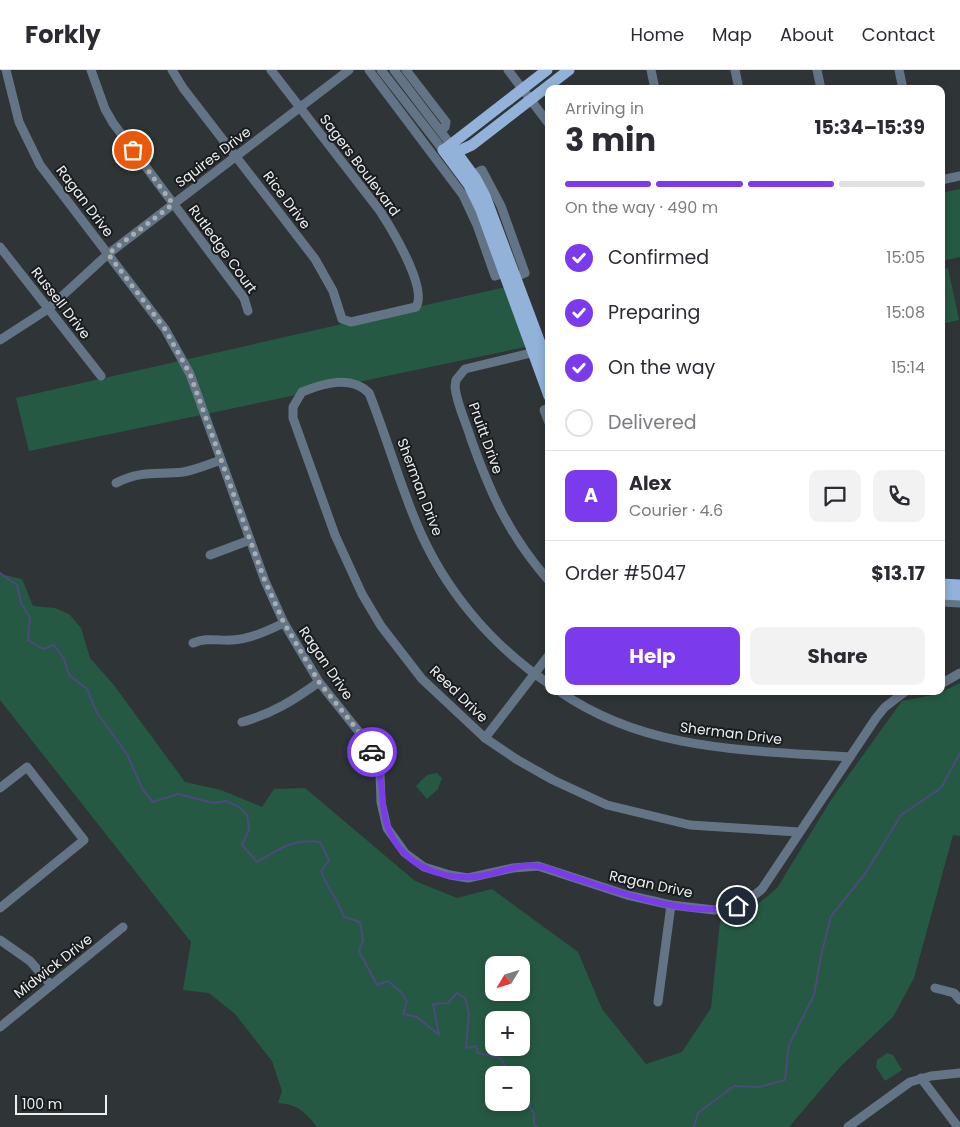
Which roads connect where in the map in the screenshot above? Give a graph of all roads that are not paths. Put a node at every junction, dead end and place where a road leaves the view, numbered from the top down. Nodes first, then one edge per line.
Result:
1 (6, 70) edge
2 (91, 70) edge
3 (172, 70) edge
4 (271, 70) edge
5 (349, 70) edge
6 (369, 70) edge
7 (381, 70) edge
8 (394, 70) edge
9 (406, 70) edge
10 (508, 70) edge
11 (547, 70) edge
12 (569, 70) edge
13 (651, 70) edge
14 (735, 70) edge
15 (817, 70) edge
16 (899, 70) edge
17 (549, 85) edge
18 (654, 85) edge
19 (738, 85) edge
20 (820, 85) edge
21 (902, 85) edge
22 (545, 88) edge
23 (522, 89) junction
24 (530, 99) junction
25 (299, 108) junction
26 (545, 119) edge
27 (440, 131) junction
28 (472, 145) junction
29 (450, 149) junction
30 (236, 156) junction
31 (470, 170) junction
32 (960, 176) edge
33 (945, 179) edge
34 (173, 204) junction
35 (0, 247) edge
36 (108, 254) junction
37 (504, 273) junction
38 (48, 309) junction
39 (248, 311) dead end
40 (382, 316) joint
41 (0, 340) edge
42 (538, 351) junction
43 (545, 362) edge
44 (101, 376) dead end
45 (545, 380) edge
46 (325, 385) joint
47 (221, 460) junction
48 (116, 483) dead end
49 (250, 540) junction
50 (210, 555) dead end
51 (545, 576) edge
52 (945, 584) edge
53 (960, 585) edge
54 (945, 594) edge
55 (960, 595) edge
56 (945, 602) edge
57 (960, 603) edge
58 (284, 623) junction
59 (193, 643) dead end
60 (545, 660) edge
61 (960, 673) edge
62 (534, 674) junction
63 (545, 681) edge
64 (319, 682) junction
65 (945, 682) edge
66 (566, 695) edge
67 (898, 695) edge
68 (242, 722) dead end
69 (485, 738) junction
70 (850, 757) junction
71 (0, 788) edge
72 (799, 832) junction
73 (671, 904) junction
74 (0, 908) edge
75 (123, 928) dead end
76 (0, 940) edge
77 (51, 985) junction
78 (934, 988) dead end
79 (960, 1000) edge
80 (658, 1002) dead end
81 (0, 1026) edge
82 (960, 1074) edge
83 (922, 1078) junction
84 (852, 1126) edge
85 (958, 1127) edge

1 - 36 street, Ragan Drive
2 - 34 street, Rutledge Court
3 - 30 street, Rice Drive
4 - 25 street, Sagers Boulevard
5 - 25 street, Squires Drive
6 - 37 street
7 - 29 street
8 - 27 street
9 - 27 street
10 - 23 street
11 - 23 main road
12 - 17 main road
13 - 18 street
14 - 19 street
15 - 20 street
16 - 21 street
22 - 24 main road
23 - 24 street
23 - 29 main road
24 - 26 street
24 - 28 main road
25 - 30 street, Squires Drive
25 - 40 street, Sagers Boulevard
27 - 29 street
28 - 29 main road
28 - 31 main road
29 - 31 main road
29 - 37 main road
30 - 34 street, Squires Drive
30 - 40 street, Rice Drive
31 - 42 main road
32 - 33 street
34 - 36 street, Squires Drive
34 - 39 street, Rutledge Court
35 - 38 street, Russell Drive
36 - 38 street, Squires Drive
36 - 47 street, Ragan Drive
37 - 42 main road
38 - 41 street, Squires Drive
38 - 44 street, Russell Drive
42 - 43 main road
42 - 45 main road
42 - 51 street, Pruitt Drive
46 - 62 street, Sherman Drive
46 - 69 street, Reed Drive
47 - 48 street
47 - 49 street, Ragan Drive
49 - 50 street
49 - 58 street, Ragan Drive
52 - 53 main road
54 - 55 main road
56 - 57 street
58 - 59 street
58 - 64 street, Ragan Drive
60 - 62 street
61 - 65 street
62 - 63 street, Sherman Drive
62 - 69 street
64 - 68 street
64 - 73 street, Ragan Drive
66 - 70 street, Sherman Drive
67 - 70 street, Ragan Drive
69 - 72 street, Reed Drive
70 - 72 street, Ragan Drive
71 - 74 street
72 - 73 street, Ragan Drive
73 - 80 street
75 - 77 street, Midwick Drive
76 - 77 street
77 - 81 street, Midwick Drive
78 - 79 street
82 - 83 street
83 - 84 street
83 - 85 street

